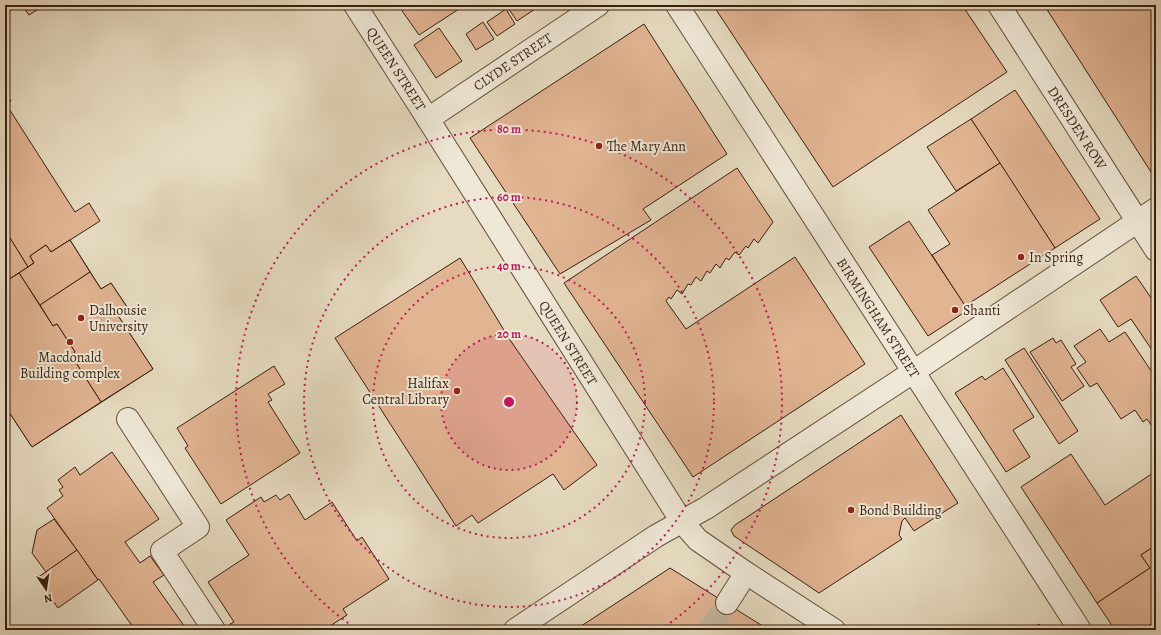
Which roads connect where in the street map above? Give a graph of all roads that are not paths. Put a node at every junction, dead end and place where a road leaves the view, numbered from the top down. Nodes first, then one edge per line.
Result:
1 (354, 5) edge
2 (598, 5) edge
3 (676, 5) edge
4 (999, 5) edge
5 (428, 119) junction
6 (1156, 209) edge
7 (1137, 222) junction
8 (1156, 250) edge
9 (912, 372) junction
10 (128, 419) dead end
11 (682, 522) junction
12 (746, 573) junction
13 (727, 604) tunnel mouth
14 (214, 630) edge
15 (515, 630) edge
16 (834, 630) edge
17 (1080, 630) edge

1 - 5 street, QUEEN STREET
2 - 5 street, CLYDE STREET
3 - 9 street, BIRMINGHAM STREET
4 - 7 street, DRESDEN ROW
5 - 11 street, QUEEN STREET
6 - 7 street
7 - 8 street, DRESDEN ROW
7 - 9 street
9 - 11 street
9 - 17 street, BIRMINGHAM STREET
10 - 14 street
11 - 12 street, QUEEN STREET
11 - 15 street
12 - 13 street
12 - 16 street, QUEEN STREET

